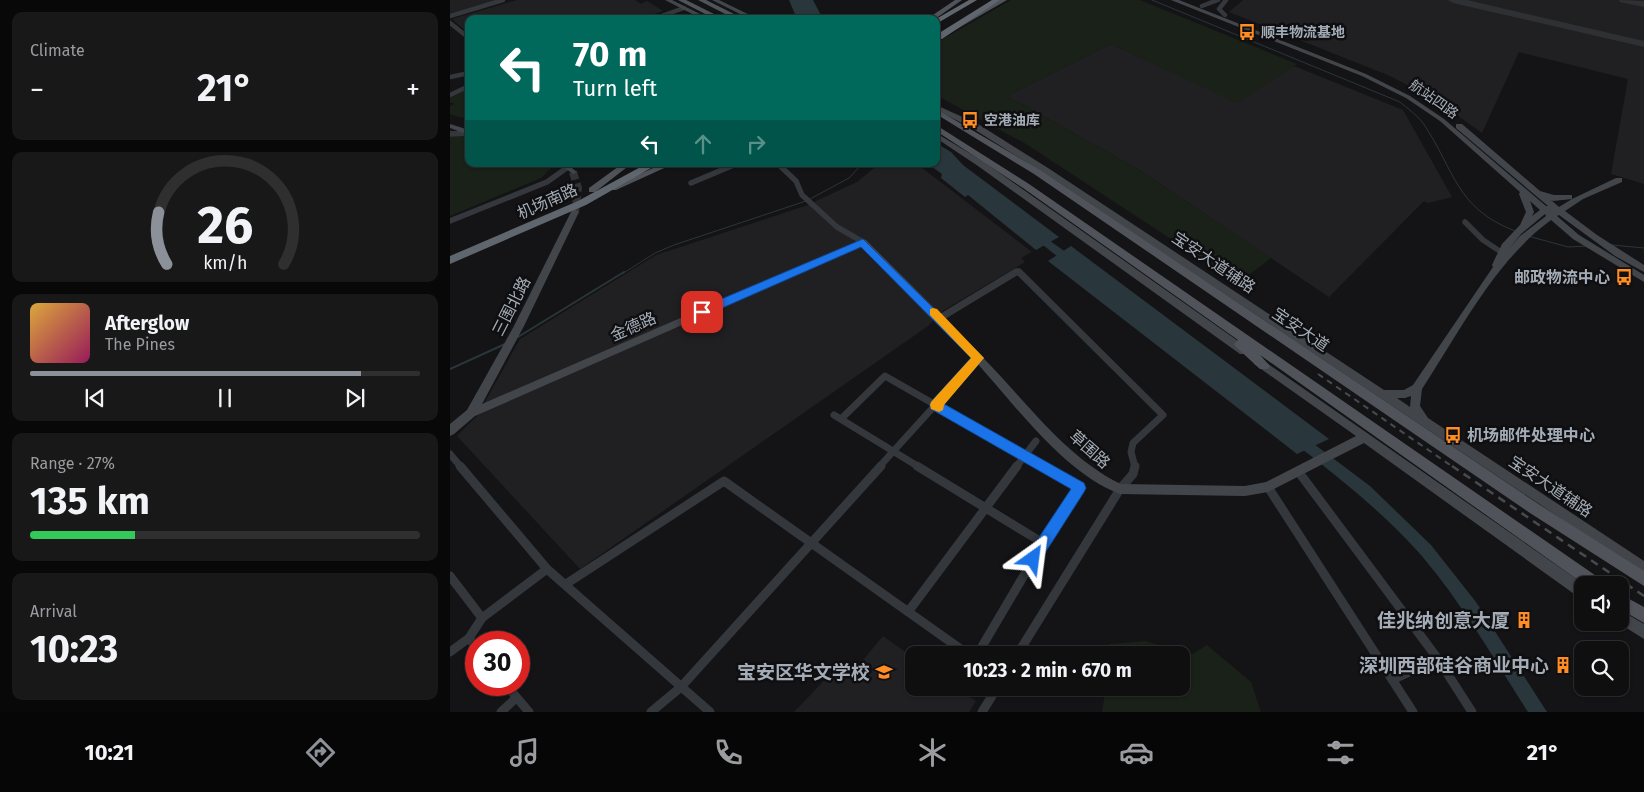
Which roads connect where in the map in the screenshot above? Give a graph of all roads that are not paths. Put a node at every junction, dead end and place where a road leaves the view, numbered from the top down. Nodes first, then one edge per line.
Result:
1 (503, 0) edge
2 (668, 0) edge
3 (681, 0) edge
4 (701, 0) edge
5 (715, 0) edge
6 (959, 0) edge
7 (964, 0) edge
8 (974, 0) edge
9 (997, 0) edge
10 (1004, 0) edge
11 (1174, 0) edge
12 (1185, 0) edge
13 (1218, 0) edge
14 (1226, 0) edge
15 (987, 3) edge
16 (1202, 6) junction
17 (684, 8) junction
18 (664, 15) edge
19 (699, 15) edge
20 (712, 15) edge
21 (732, 15) edge
22 (747, 15) edge
23 (937, 15) edge
24 (938, 15) edge
25 (1225, 15) junction
26 (450, 16) edge
27 (940, 20) edge
28 (450, 23) edge
29 (940, 33) edge
30 (940, 33) edge
31 (465, 35) edge
32 (465, 74) edge
33 (450, 77) edge
34 (465, 88) edge
35 (450, 95) edge
36 (940, 109) edge
37 (940, 113) edge
38 (450, 126) edge
39 (940, 130) edge
40 (465, 132) edge
41 (465, 133) edge
42 (450, 134) edge
43 (940, 138) edge
44 (623, 167) edge
45 (641, 167) edge
46 (642, 167) edge
47 (661, 167) edge
48 (729, 167) edge
49 (781, 167) edge
50 (568, 168) edge
51 (691, 183) dead end
52 (1522, 185) junction
53 (592, 190) junction
54 (607, 190) junction
55 (1571, 199) junction
56 (1551, 211) junction
57 (575, 212) tunnel mouth
58 (450, 221) edge
59 (1465, 222) dead end
60 (1524, 225) junction
61 (1117, 226) junction
62 (1531, 231) junction
63 (1588, 235) junction
64 (1576, 237) junction
65 (1149, 239) junction
66 (863, 242) junction
67 (450, 252) edge
68 (1501, 252) junction
69 (450, 260) edge
70 (1644, 269) edge
71 (1492, 274) junction
72 (1644, 279) edge
73 (1205, 313) junction
74 (940, 318) junction
75 (978, 358) junction
76 (1264, 366) junction
77 (1417, 388) junction
78 (1378, 392) junction
79 (936, 405) junction
80 (471, 413) junction
81 (1429, 426) junction
82 (450, 431) edge
83 (1365, 437) junction
84 (1036, 442) dead end
85 (894, 452) junction
86 (450, 454) edge
87 (1025, 456) junction
88 (1298, 471) junction
89 (1268, 487) junction
90 (1120, 489) junction
91 (986, 508) junction
92 (1043, 543) junction
93 (811, 544) junction
94 (1644, 568) edge
95 (547, 569) junction
96 (450, 576) edge
97 (1583, 576) edge
98 (1644, 580) edge
99 (566, 584) junction
100 (1574, 585) edge
101 (1629, 606) edge
102 (908, 612) junction
103 (1644, 616) edge
104 (482, 618) junction
105 (1629, 622) edge
106 (474, 631) edge
107 (1644, 632) edge
108 (465, 641) edge
109 (956, 646) edge
110 (982, 646) edge
111 (1023, 646) edge
112 (450, 652) edge
113 (1438, 659) junction
114 (1392, 680) junction
115 (681, 687) junction
116 (992, 696) edge
117 (516, 698) joint
118 (501, 712) edge
119 (529, 712) edge
120 (651, 712) edge
121 (710, 712) edge
122 (982, 712) edge
123 (1413, 712) edge
124 (1472, 712) edge

1 - 26 street
2 - 17 street
3 - 20 main road
4 - 21 main road
5 - 22 street
6 - 23 main road
7 - 24 highway
8 - 27 highway
9 - 15 highway
10 - 30 main road
11 - 52 street, 航站四路
12 - 16 street, 航站四路
13 - 16 street
14 - 25 street
15 - 29 highway
16 - 25 street, 航站四路
17 - 18 street
17 - 19 street
25 - 52 street, 航站四路
28 - 31 street
32 - 33 street
34 - 35 street
36 - 65 street, 宝安大道辅路
37 - 61 main road, 宝安大道
38 - 40 street
39 - 73 main road
41 - 42 street
43 - 76 street
44 - 53 main road
45 - 53 highway, 机场南路
46 - 54 highway, 机场南路
47 - 54 main road
48 - 51 street
49 - 66 street
50 - 58 street
52 - 55 street
52 - 56 street, 航站四路
52 - 60 street
53 - 67 highway, 机场南路
54 - 69 highway, 机场南路
55 - 55 street
55 - 56 street
55 - 63 street
56 - 60 street
56 - 62 street
56 - 63 street, 航站四路
56 - 64 street, 航站四路
57 - 80 street, 三围北路
59 - 68 street
60 - 68 street
61 - 65 main road
61 - 98 main road, 宝安大道
62 - 64 street
62 - 71 street
63 - 70 street, 航站四路
64 - 72 street, 航站四路
65 - 78 street, 宝安大道辅路
66 - 74 street, 草围路
66 - 80 street, 金德路
68 - 71 street
71 - 77 street
73 - 76 main road
73 - 97 main road
74 - 75 street, 草围路
74 - 90 street
75 - 79 street
75 - 90 street, 草围路
76 - 83 street
77 - 78 street
77 - 81 street
78 - 81 street, 宝安大道辅路
79 - 85 street
79 - 85 street
79 - 87 street
80 - 82 street
81 - 94 street, 宝安大道辅路
83 - 88 street, 草围路
83 - 100 street
84 - 87 street
85 - 91 street
85 - 93 street
86 - 95 street
87 - 91 street
87 - 92 street
88 - 89 street, 草围路
88 - 113 street
89 - 90 street, 草围路
89 - 114 street
90 - 111 street
91 - 92 street
91 - 102 street
92 - 110 street
93 - 99 street
93 - 102 street
93 - 115 street
95 - 99 street
95 - 104 street
96 - 104 street
99 - 115 street
101 - 103 main road
102 - 109 street
104 - 106 street
105 - 107 street
108 - 112 street
113 - 114 street
113 - 124 street
114 - 123 street
115 - 120 street
115 - 121 street
116 - 122 street
117 - 118 street
117 - 119 street

